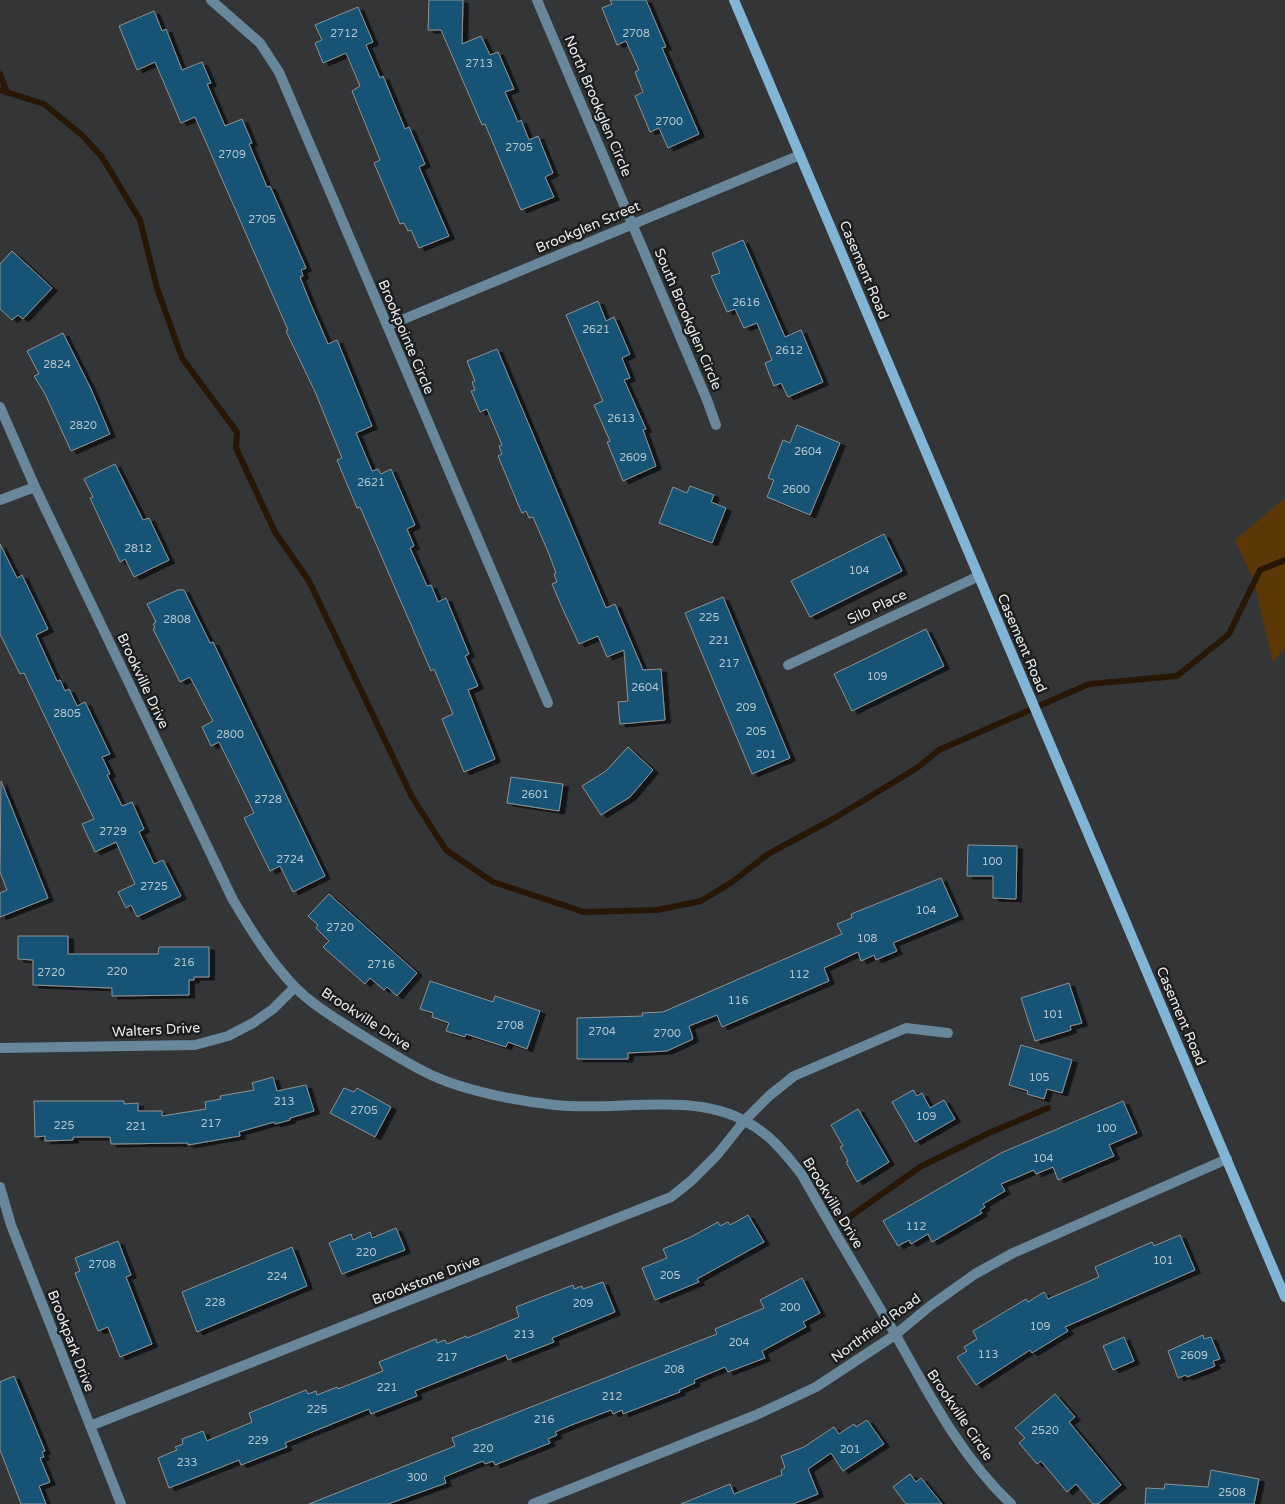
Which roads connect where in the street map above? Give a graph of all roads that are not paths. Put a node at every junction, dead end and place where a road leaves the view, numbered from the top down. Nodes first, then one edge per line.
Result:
1 (211, 0) edge
2 (537, 0) edge
3 (734, 0) edge
4 (800, 155) junction
5 (633, 224) junction
6 (387, 326) junction
7 (0, 407) edge
8 (716, 425) dead end
9 (35, 487) junction
10 (0, 500) edge
11 (979, 576) junction
12 (788, 665) dead end
13 (548, 703) dead end
14 (295, 986) junction
15 (948, 1033) dead end
16 (0, 1048) edge
17 (745, 1120) junction
18 (1227, 1159) junction
19 (0, 1187) edge
20 (1285, 1297) edge
21 (895, 1335) junction
22 (90, 1426) junction
23 (121, 1504) edge
24 (533, 1504) edge
25 (1011, 1504) edge

1 - 6 street, Brookpointe Circle
2 - 5 street, North Brookglen Circle
3 - 4 street, Casement Road
4 - 5 street, Brookglen Street
4 - 11 street, Casement Road
5 - 6 street, Brookglen Street
5 - 8 street, South Brookglen Circle
6 - 13 street, Brookpointe Circle
7 - 9 street, Brookville Drive
9 - 10 street
9 - 14 street, Brookville Drive
11 - 12 street, Silo Place
11 - 18 street, Casement Road
14 - 16 street, Walters Drive
14 - 17 street, Brookville Drive
15 - 17 street, Brookstone Drive
17 - 21 street, Brookville Drive
17 - 22 street, Brookstone Drive
18 - 20 street, Casement Road
18 - 21 street, Northfield Road
19 - 22 street, Brookpark Drive
21 - 24 street, Northfield Road
21 - 25 street, Brookville Circle
22 - 23 street, Brookpark Drive

